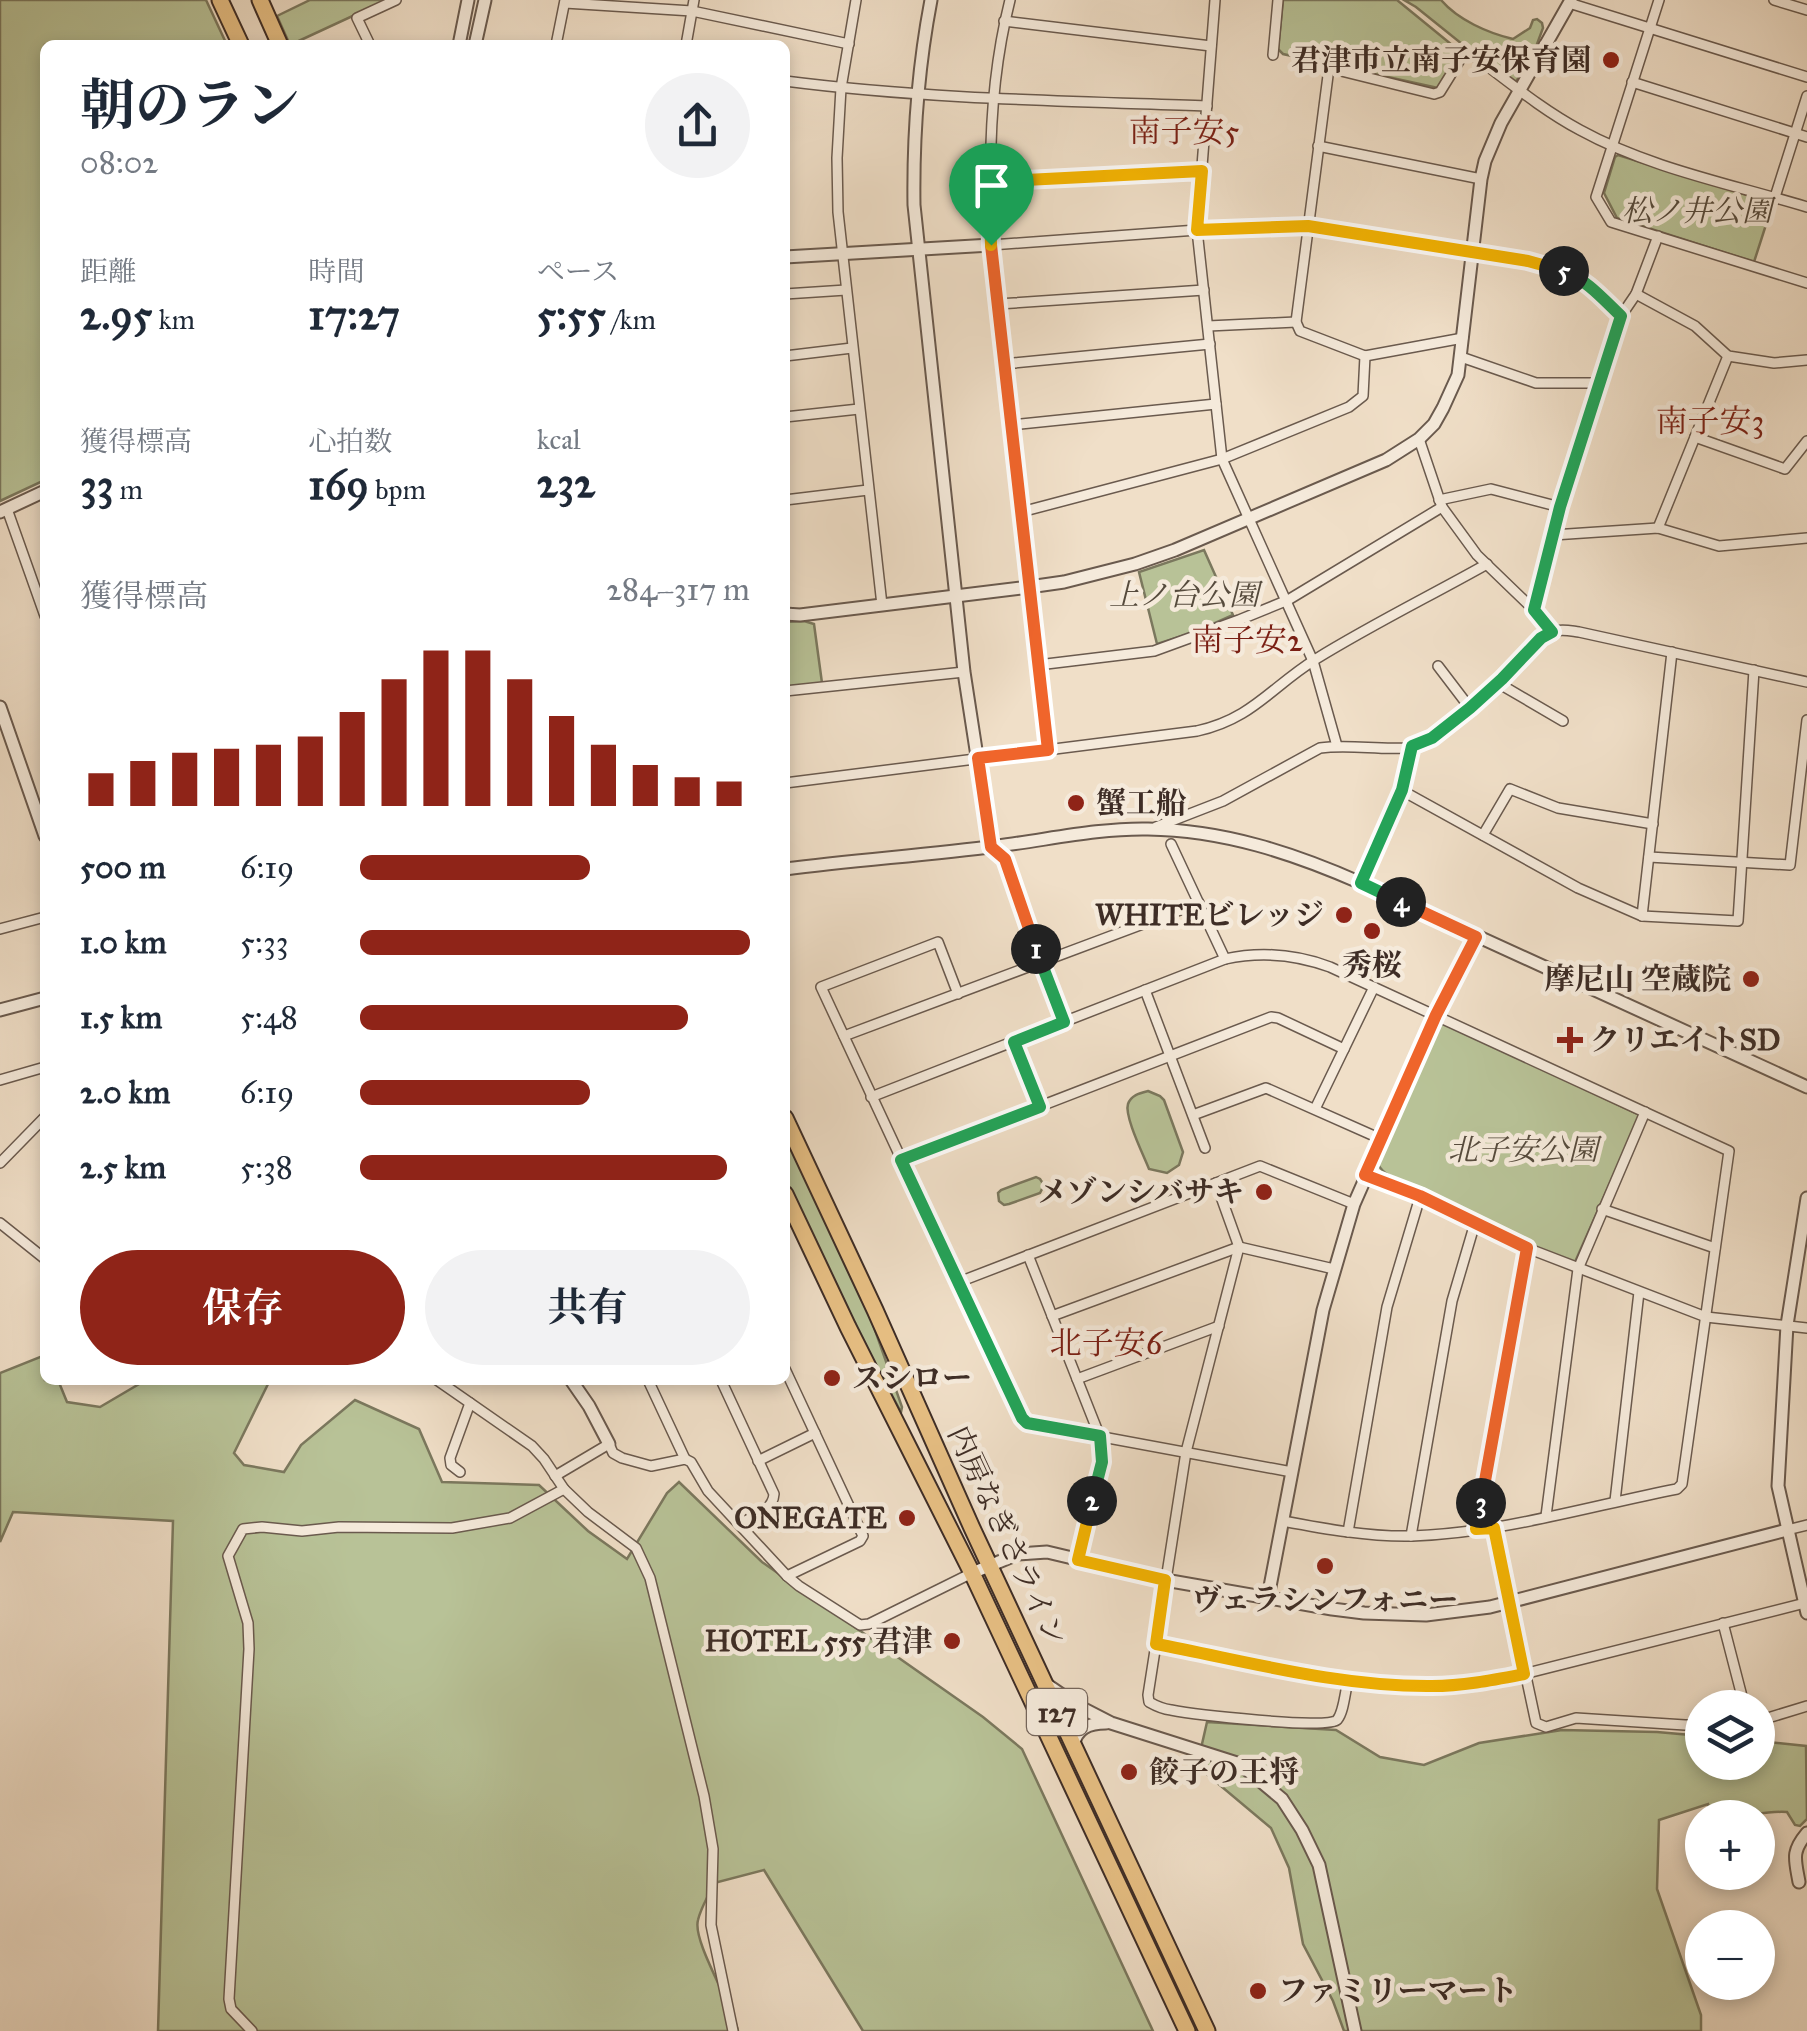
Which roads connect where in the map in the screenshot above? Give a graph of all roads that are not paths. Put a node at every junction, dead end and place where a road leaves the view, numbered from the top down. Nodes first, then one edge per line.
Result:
1 (220, 0) edge
2 (260, 0) edge
3 (396, 0) edge
4 (468, 0) edge
5 (484, 0) edge
6 (856, 0) edge
7 (931, 0) edge
8 (1010, 0) edge
9 (1215, 0) edge
10 (1278, 0) edge
11 (1658, 0) edge
12 (1774, 0) edge
13 (565, 2) edge
14 (1570, 2) edge
15 (693, 5) edge
16 (1807, 10) edge
17 (1004, 21) junction
18 (1650, 28) junction
19 (239, 40) edge
20 (278, 40) edge
21 (368, 40) edge
22 (460, 40) edge
23 (476, 40) edge
24 (557, 40) edge
25 (687, 40) edge
26 (848, 44) junction
27 (1212, 46) junction
28 (1273, 55) dead end
29 (1807, 78) edge
30 (790, 82) edge
31 (1632, 82) junction
32 (841, 88) junction
33 (1520, 90) junction
34 (917, 93) junction
35 (1807, 96) edge
36 (992, 98) junction
37 (1207, 106) junction
38 (1795, 134) junction
39 (1807, 137) edge
40 (1318, 146) junction
41 (1612, 146) junction
42 (1202, 171) junction
43 (1480, 179) junction
44 (989, 182) junction
45 (1775, 197) junction
46 (1807, 207) edge
47 (1308, 226) junction
48 (1197, 230) junction
49 (1658, 236) junction
50 (991, 245) junction
51 (918, 249) junction
52 (1472, 253) junction
53 (842, 254) junction
54 (790, 257) edge
55 (1807, 283) edge
56 (846, 290) junction
57 (1204, 290) junction
58 (790, 294) edge
59 (1636, 294) junction
60 (998, 304) junction
61 (1621, 316) junction
62 (1296, 322) junction
63 (1208, 326) junction
64 (1463, 338) junction
65 (1210, 344) junction
66 (852, 348) junction
67 (790, 355) edge
68 (1365, 356) junction
69 (1728, 356) junction
70 (1461, 358) junction
71 (1807, 360) edge
72 (1004, 364) junction
73 (1598, 383) junction
74 (1216, 404) junction
75 (859, 409) junction
76 (790, 416) edge
77 (1011, 425) junction
78 (1695, 437) junction
79 (1419, 439) junction
80 (1807, 441) edge
81 (1222, 459) junction
82 (868, 490) junction
83 (40, 493) edge
84 (790, 499) edge
85 (1441, 503) junction
86 (1560, 507) junction
87 (4, 511) edge
88 (1021, 512) junction
89 (1250, 518) junction
90 (1658, 528) junction
91 (1553, 535) junction
92 (1807, 538) edge
93 (1486, 564) junction
94 (1029, 587) junction
95 (40, 588) edge
96 (955, 596) junction
97 (1288, 600) junction
98 (882, 605) junction
99 (1534, 610) junction
100 (790, 614) edge
101 (1552, 632) junction
102 (1672, 652) junction
103 (1314, 660) junction
104 (1038, 665) junction
105 (1438, 666) dead end
106 (1754, 670) junction
107 (964, 672) junction
108 (1498, 682) junction
109 (1807, 682) edge
110 (790, 690) edge
111 (0, 706) edge
112 (1470, 708) junction
113 (1807, 720) edge
114 (1563, 721) dead end
115 (1337, 746) junction
116 (1412, 746) junction
117 (1048, 750) junction
118 (978, 758) junction
119 (790, 781) edge
120 (1402, 790) junction
121 (39, 796) edge
122 (1652, 824) junction
123 (1149, 829) junction
124 (1483, 836) junction
125 (1171, 844) dead end
126 (991, 847) junction
127 (1649, 857) junction
128 (1742, 862) junction
129 (790, 868) edge
130 (1361, 883) junction
131 (1199, 903) junction
132 (1642, 916) junction
133 (40, 918) edge
134 (0, 930) edge
135 (1476, 937) junction
136 (1226, 959) junction
137 (1041, 963) junction
138 (1374, 987) junction
139 (1145, 990) junction
140 (958, 994) junction
141 (40, 999) edge
142 (0, 1010) edge
143 (1436, 1015) junction
144 (1064, 1022) junction
145 (844, 1036) junction
146 (1014, 1042) junction
147 (1344, 1049) junction
148 (1170, 1057) junction
149 (40, 1068) edge
150 (0, 1080) edge
151 (1807, 1087) edge
152 (871, 1097) junction
153 (1040, 1107) junction
154 (1315, 1109) junction
155 (1645, 1112) junction
156 (1192, 1115) junction
157 (40, 1123) edge
158 (790, 1129) edge
159 (1381, 1138) junction
160 (1205, 1148) dead end
161 (901, 1160) junction
162 (0, 1163) edge
163 (1365, 1175) junction
164 (1216, 1183) junction
165 (1420, 1196) junction
166 (1807, 1198) edge
167 (1354, 1204) junction
168 (790, 1205) edge
169 (1602, 1210) junction
170 (0, 1223) edge
171 (1475, 1223) junction
172 (1239, 1247) junction
173 (1527, 1248) junction
174 (1716, 1248) junction
175 (40, 1253) edge
176 (1028, 1256) junction
177 (1334, 1268) junction
178 (1578, 1269) junction
179 (959, 1282) junction
180 (1639, 1292) junction
181 (1052, 1316) junction
182 (1706, 1318) junction
183 (1787, 1325) junction
184 (1219, 1326) junction
185 (1807, 1328) edge
186 (1077, 1379) junction
187 (790, 1380) edge
188 (444, 1385) edge
189 (575, 1385) edge
190 (650, 1385) edge
191 (723, 1385) edge
192 (470, 1404) junction
193 (815, 1433) junction
194 (1100, 1436) junction
195 (608, 1444) junction
196 (1186, 1452) junction
197 (685, 1459) junction
198 (758, 1461) junction
199 (460, 1472) dead end
200 (1292, 1472) junction
201 (555, 1476) junction
202 (564, 1488) junction
203 (1615, 1501) junction
204 (1546, 1516) junction
205 (1282, 1521) junction
206 (739, 1524) junction
207 (1807, 1525) edge
208 (1494, 1528) junction
209 (1476, 1529) junction
210 (1787, 1530) junction
211 (1348, 1532) junction
212 (1411, 1536) junction
213 (1078, 1560) junction
214 (990, 1564) junction
215 (972, 1573) junction
216 (787, 1576) junction
217 (1165, 1580) junction
218 (1268, 1597) junction
219 (1510, 1602) junction
220 (1806, 1608) edge
221 (1723, 1623) junction
222 (1156, 1644) junction
223 (1524, 1674) junction
224 (1348, 1681) junction
225 (1043, 1682) junction
226 (1740, 1690) edge
227 (1807, 1706) edge
228 (1775, 1716) edge
229 (1110, 1723) junction
230 (1685, 1726) edge
231 (1073, 1746) junction
232 (1807, 1833) edge
233 (1799, 1882) dead end
234 (252, 2031) edge
235 (732, 2031) edge
236 (1187, 2031) edge
237 (1207, 2031) edge
238 (1356, 2031) edge

1 - 19 highway
2 - 20 highway
3 - 21 street
4 - 22 street
5 - 23 street
6 - 26 street
7 - 34 street
8 - 17 street
9 - 27 street
10 - 28 street
11 - 18 street
12 - 16 street
13 - 15 street
13 - 24 street
14 - 18 street
14 - 33 street
15 - 25 street
15 - 26 street
17 - 27 street
17 - 36 street
18 - 29 street
18 - 31 street
26 - 32 street
27 - 37 street
30 - 32 street
31 - 38 street
31 - 41 street
32 - 34 street
32 - 53 street
33 - 40 street
33 - 41 street
33 - 43 street
34 - 36 street
34 - 51 street
35 - 38 street
36 - 37 street
36 - 44 street
37 - 42 street
38 - 39 street
38 - 45 street
40 - 43 street
40 - 47 street
41 - 45 street
41 - 49 street
42 - 44 street
42 - 48 street
43 - 52 street
44 - 50 street
45 - 46 street
47 - 48 street
47 - 52 street
47 - 62 street
48 - 50 street
48 - 57 street
49 - 55 street
49 - 59 street
50 - 51 street
50 - 60 street
51 - 53 street
51 - 96 street
52 - 61 street
52 - 64 street
53 - 54 street
53 - 56 street
56 - 58 street
56 - 66 street
57 - 60 street
57 - 63 street
59 - 61 street
59 - 69 street
60 - 72 street
61 - 73 street
62 - 63 street
62 - 68 street
63 - 65 street
64 - 68 street
64 - 70 street
65 - 72 street
65 - 74 street
66 - 67 street
66 - 75 street
68 - 81 street
69 - 71 street
69 - 78 street
70 - 73 street
70 - 79 street
72 - 77 street
73 - 86 street
74 - 77 street
74 - 81 street
75 - 76 street
75 - 82 street
77 - 88 street
78 - 80 street
78 - 90 street
79 - 85 street
79 - 89 street
81 - 88 street
81 - 89 street
82 - 84 street
82 - 98 street
83 - 87 street
85 - 86 street
85 - 93 street
85 - 97 street
86 - 91 street
87 - 95 street
88 - 94 street
89 - 94 street
89 - 97 street
90 - 91 street
90 - 92 street
91 - 99 street
93 - 99 street
93 - 103 street
94 - 96 street
94 - 104 street
96 - 98 street
96 - 107 street
97 - 103 street
97 - 104 street
98 - 100 street
99 - 101 street
101 - 102 street
101 - 108 street
102 - 106 street
102 - 122 street
103 - 115 street
103 - 117 street
104 - 117 street
105 - 112 street
106 - 109 street
106 - 128 street
107 - 110 street
107 - 118 street
108 - 112 street
108 - 114 street
111 - 121 street
112 - 116 street
113 - 128 street
115 - 116 street
115 - 123 street
116 - 120 street
117 - 118 street
118 - 119 street
118 - 126 street
120 - 124 street
120 - 130 street
122 - 124 street
122 - 127 street
123 - 126 street
123 - 130 street
124 - 132 street
125 - 131 street
126 - 129 street
126 - 137 street
127 - 128 street
127 - 132 street
128 - 132 street
130 - 135 street
131 - 136 street
131 - 137 street
133 - 134 street
135 - 143 street
135 - 151 street
136 - 138 street
136 - 139 street
137 - 140 street
137 - 144 street
138 - 143 street
138 - 147 street
139 - 144 street
139 - 148 street
140 - 145 street
140 - 145 street
141 - 142 street
143 - 155 street
143 - 159 street
144 - 146 street
145 - 152 street
146 - 152 street
146 - 153 street
147 - 148 street
147 - 154 street
148 - 153 street
148 - 156 street
149 - 150 street
152 - 161 street
153 - 161 street
154 - 156 street
154 - 159 street
155 - 169 street
155 - 174 street
156 - 160 street
157 - 162 street
158 - 214 highway, 内房なぎさライン / 127
159 - 163 street
161 - 179 street
163 - 165 street
163 - 167 street
164 - 167 street
164 - 172 street
164 - 176 street
165 - 171 street
165 - 211 street
166 - 183 street
167 - 177 street
168 - 215 highway, 内房なぎさライン / 127
169 - 174 street
169 - 178 street
170 - 175 street
171 - 173 street
171 - 212 street
172 - 177 street
172 - 181 street
172 - 184 street
173 - 178 street
173 - 209 street
174 - 182 street
176 - 179 street
176 - 181 street
177 - 200 street
178 - 180 street
178 - 204 street
179 - 194 street
180 - 182 street
180 - 203 street
181 - 186 street
182 - 183 street
182 - 203 street
183 - 185 street
183 - 210 street
184 - 186 street
184 - 196 street
186 - 194 street
187 - 193 street
188 - 192 street
189 - 195 street
190 - 197 street
191 - 198 street
192 - 199 street
192 - 201 street
193 - 198 street
193 - 216 street
194 - 196 street
194 - 213 street
195 - 197 street
195 - 201 street
196 - 200 street
196 - 217 street
197 - 206 street
198 - 206 street
200 - 205 street
201 - 202 street
202 - 234 street
202 - 235 street
203 - 204 street
204 - 208 street
205 - 211 street
205 - 218 street
206 - 216 street
207 - 210 street
208 - 209 street
208 - 219 street
209 - 212 street
210 - 219 street
210 - 220 street
211 - 212 street
213 - 214 street
213 - 217 street
214 - 215 street
214 - 225 highway, 内房なぎさライン / 127
215 - 216 street
215 - 236 highway, 内房なぎさライン / 127
217 - 218 street
217 - 222 street
218 - 219 street
219 - 223 street
220 - 221 street
221 - 223 street
221 - 226 street
222 - 224 street
222 - 224 street
223 - 224 street
223 - 230 street
225 - 229 street
225 - 231 highway, 内房なぎさライン / 127
227 - 228 street
229 - 231 street
229 - 238 street
231 - 237 highway, 内房なぎさライン / 127
232 - 233 street

